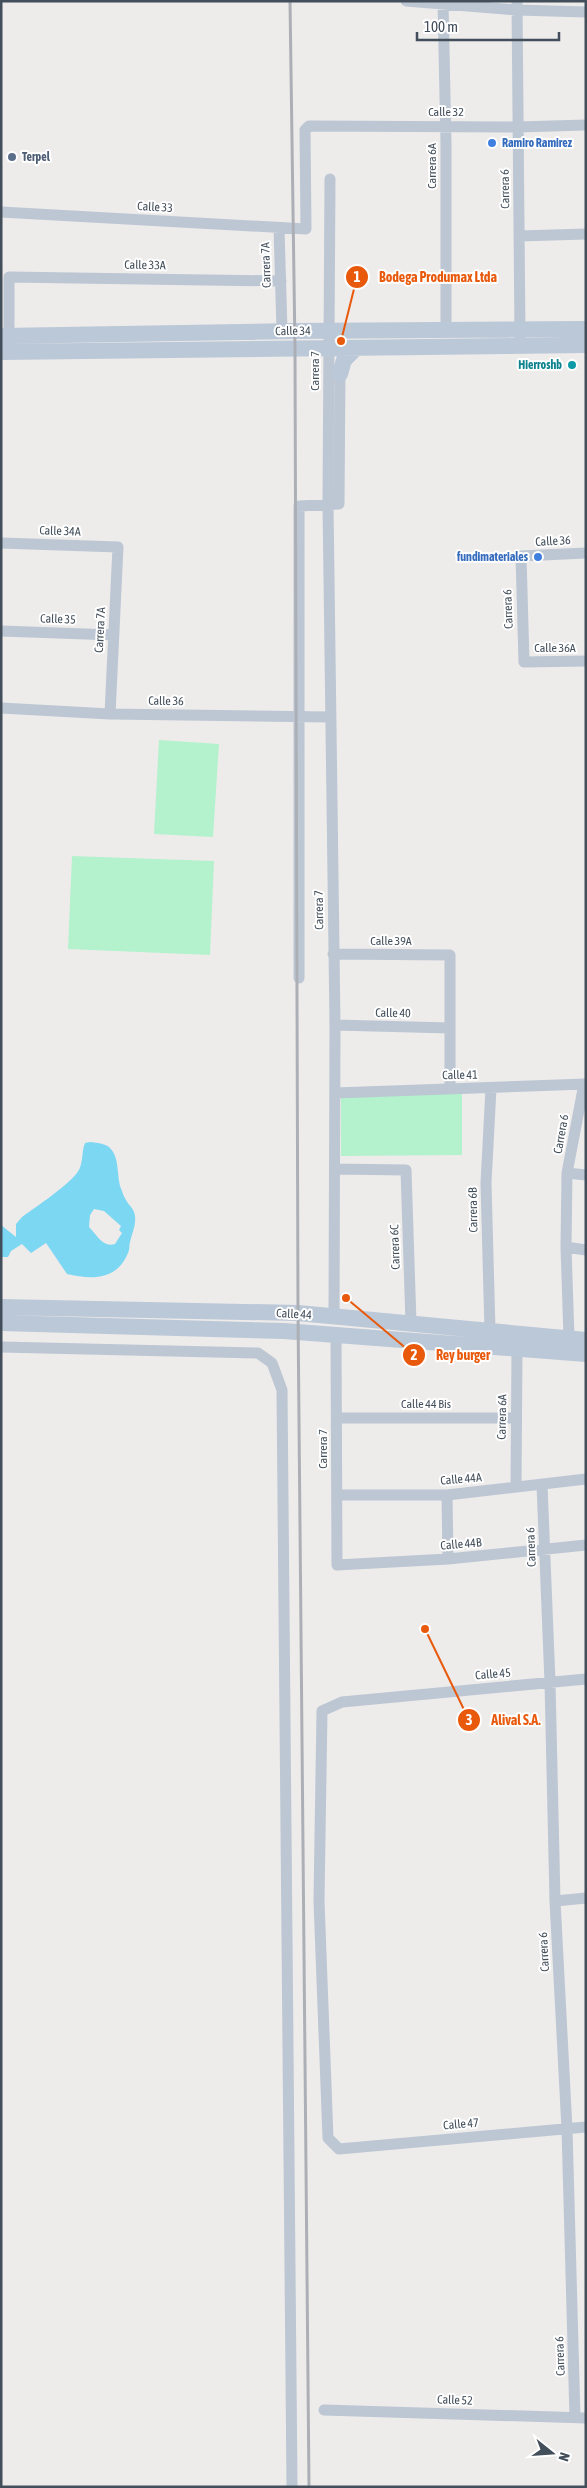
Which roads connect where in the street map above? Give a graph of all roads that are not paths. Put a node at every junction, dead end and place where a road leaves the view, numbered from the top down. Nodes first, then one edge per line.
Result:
1 (406, 1) edge
2 (442, 2) edge
3 (517, 6) edge
4 (586, 12) edge
5 (446, 125) junction
6 (586, 125) edge
7 (518, 127) junction
8 (330, 179) dead end
9 (1, 212) edge
10 (279, 228) junction
11 (307, 228) joint
12 (586, 234) edge
13 (519, 236) junction
14 (281, 281) junction
15 (586, 329) edge
16 (446, 330) junction
17 (282, 331) junction
18 (335, 331) junction
19 (116, 334) junction
20 (5, 336) edge
21 (520, 338) junction
22 (586, 345) edge
23 (341, 349) junction
24 (1, 352) edge
25 (116, 352) junction
26 (340, 374) joint
27 (328, 504) junction
28 (1, 543) edge
29 (118, 547) joint
30 (586, 553) edge
31 (521, 556) joint
32 (1, 632) edge
33 (114, 634) junction
34 (586, 661) edge
35 (524, 662) joint
36 (1, 708) edge
37 (110, 714) junction
38 (299, 717) junction
39 (330, 717) junction
40 (333, 954) junction
41 (300, 978) dead end
42 (335, 1026) junction
43 (450, 1028) junction
44 (585, 1084) edge
45 (491, 1088) junction
46 (450, 1089) junction
47 (335, 1092) junction
48 (335, 1169) junction
49 (567, 1173) junction
50 (586, 1175) edge
51 (566, 1247) junction
52 (586, 1250) edge
53 (1, 1306) edge
54 (334, 1317) junction
55 (1, 1323) edge
56 (411, 1323) junction
57 (490, 1331) junction
58 (336, 1334) junction
59 (568, 1338) junction
60 (586, 1340) edge
61 (1, 1347) edge
62 (517, 1348) junction
63 (586, 1354) edge
64 (337, 1418) junction
65 (516, 1418) junction
66 (586, 1479) edge
67 (542, 1485) junction
68 (516, 1487) junction
69 (337, 1495) junction
70 (447, 1495) junction
71 (586, 1545) edge
72 (544, 1550) junction
73 (448, 1559) junction
74 (337, 1565) joint
75 (586, 1679) edge
76 (550, 1682) junction
77 (586, 1898) edge
78 (555, 1902) junction
79 (586, 2127) edge
80 (567, 2129) junction
81 (339, 2149) joint
82 (324, 2410) dead end
83 (580, 2418) edge
84 (292, 2487) edge

1 - 2 street
2 - 3 street
2 - 5 street, Carrera 6A
3 - 4 street
3 - 7 street, Carrera 6
5 - 7 street, Calle 32
5 - 11 street, Calle 32
5 - 16 street, Carrera 6A
6 - 7 street, Calle 32
7 - 13 street, Carrera 6
8 - 18 street, Carrera 7
9 - 10 street, Calle 33
10 - 11 street, Calle 33
10 - 14 street, Carrera 7A
12 - 13 street
13 - 21 street, Carrera 6
14 - 17 street, Carrera 7A
14 - 20 street, Calle 33A
15 - 21 main road, Calle 34
16 - 18 main road, Calle 34
16 - 21 main road, Calle 34
17 - 18 main road, Calle 34
17 - 19 main road, Calle 34
18 - 23 street, Carrera 7
19 - 20 main road, Calle 34
19 - 25 main road
21 - 22 main road, Calle 34
21 - 23 main road, Calle 34
23 - 25 main road, Calle 34
23 - 26 main road
23 - 27 street, Carrera 7
24 - 25 main road, Calle 34
26 - 27 street, Carrera 7
27 - 38 street
27 - 39 street, Carrera 7
28 - 29 street, Calle 34A
29 - 33 street, Carrera 7A
30 - 31 street, Calle 36
31 - 35 street, Carrera 6
32 - 33 street, Calle 35
33 - 37 street, Carrera 7A
34 - 35 street, Calle 36A
36 - 37 street, Calle 36
37 - 38 street, Calle 36
38 - 39 street, Calle 36
38 - 41 street
39 - 40 street, Carrera 7
40 - 42 street, Carrera 7
40 - 43 street, Calle 39A
42 - 43 street, Calle 40
42 - 47 street, Carrera 7
43 - 46 street
44 - 45 street, Calle 41
44 - 49 street, Carrera 6
45 - 46 street, Calle 41
45 - 57 street, Carrera 6B
46 - 47 street, Calle 41
47 - 48 street, Carrera 7
48 - 54 street, Carrera 7
48 - 56 street, Carrera 6C
49 - 50 street
49 - 51 street, Carrera 6
51 - 52 street
51 - 59 street, Carrera 6
53 - 54 main road, Calle 44
54 - 56 main road, Calle 44
55 - 58 main road, Calle 44
56 - 57 main road, Calle 44
57 - 59 main road, Calle 44
58 - 62 main road, Calle 44
58 - 64 street, Carrera 7
59 - 60 main road, Calle 44
61 - 84 street
62 - 63 main road, Calle 44
62 - 65 street, Carrera 6A
64 - 65 street, Calle 44 Bis
64 - 69 street, Carrera 7
65 - 68 street, Carrera 6A
66 - 67 street, Calle 44A
67 - 68 street, Calle 44A
67 - 72 street, Carrera 6
68 - 70 street, Calle 44A
69 - 70 street, Calle 44A
69 - 74 street, Carrera 7
70 - 73 street
71 - 72 street, Calle 44B
72 - 73 street, Calle 44B
72 - 76 street, Carrera 6
73 - 74 street, Calle 44B
75 - 76 street, Calle 45
76 - 78 street, Carrera 6
76 - 81 street, Calle 45
77 - 78 street
78 - 80 street, Carrera 6
79 - 80 street, Calle 47
80 - 81 street, Calle 47
80 - 83 street, Carrera 6
82 - 83 street, Calle 52

